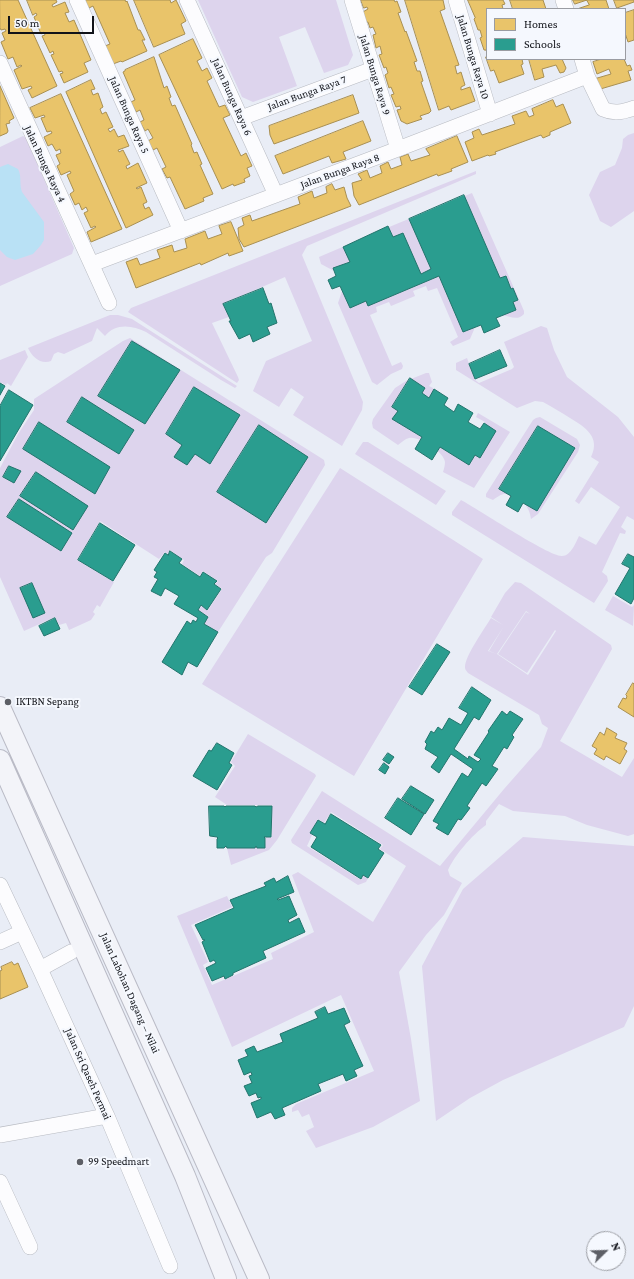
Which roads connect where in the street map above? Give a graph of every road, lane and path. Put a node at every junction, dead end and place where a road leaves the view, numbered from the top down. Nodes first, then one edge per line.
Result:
1 (77, 0) edge
2 (187, 0) edge
3 (352, 0) edge
4 (456, 0) edge
5 (582, 60) edge
6 (0, 63) edge
7 (373, 69) junction
8 (587, 76) junction
9 (630, 109) edge
10 (490, 114) junction
11 (241, 118) junction
12 (398, 149) junction
13 (276, 195) junction
14 (181, 231) junction
15 (92, 264) junction
16 (109, 303) dead end
17 (0, 707) edge
18 (0, 760) edge
19 (0, 885) edge
20 (69, 914) junction
21 (22, 932) junction
22 (0, 942) edge
23 (70, 952) junction
24 (40, 969) junction
25 (96, 974) junction
26 (107, 1116) junction
27 (0, 1135) edge
28 (0, 1182) edge
29 (229, 1212) junction
30 (206, 1227) junction
31 (30, 1247) dead end
32 (170, 1266) dead end
33 (226, 1279) edge
34 (234, 1279) edge
35 (259, 1279) edge
36 (264, 1279) edge

1 - 14 street, Jalan Bunga Raya 5
2 - 11 street, Jalan Bunga Raya 6
3 - 7 street, Jalan Bunga Raya 9
4 - 10 street, Jalan Bunga Raya 10
5 - 8 street
6 - 15 street, Jalan Bunga Raya 4
7 - 11 street, Jalan Bunga Raya 7
7 - 12 street, Jalan Bunga Raya 9
8 - 9 street
8 - 10 street, Jalan Bunga Raya 8
10 - 12 street, Jalan Bunga Raya 8
11 - 13 street, Jalan Bunga Raya 6
12 - 13 street, Jalan Bunga Raya 8
13 - 14 street, Jalan Bunga Raya 8
14 - 15 street, Jalan Bunga Raya 8
15 - 16 street, Jalan Bunga Raya 4
17 - 29 main road, Jalan Labohan Dagang ‒ Nilai
18 - 20 main road, Jalan Labohan Dagang ‒ Nilai
19 - 21 street, Jalan Sri Qaseh Permai
20 - 23 main road
20 - 25 main road, Jalan Labohan Dagang ‒ Nilai
21 - 22 street
21 - 24 street, Jalan Sri Qaseh Permai
23 - 24 street
23 - 25 main road
24 - 26 street, Jalan Sri Qaseh Permai
25 - 30 main road, Jalan Labohan Dagang ‒ Nilai
26 - 27 street
26 - 32 street, Jalan Sri Qaseh Permai
28 - 31 street
29 - 35 main road, Jalan Labohan Dagang ‒ Nilai
29 - 36 main road
30 - 33 main road, Jalan Labohan Dagang ‒ Nilai
30 - 34 main road

